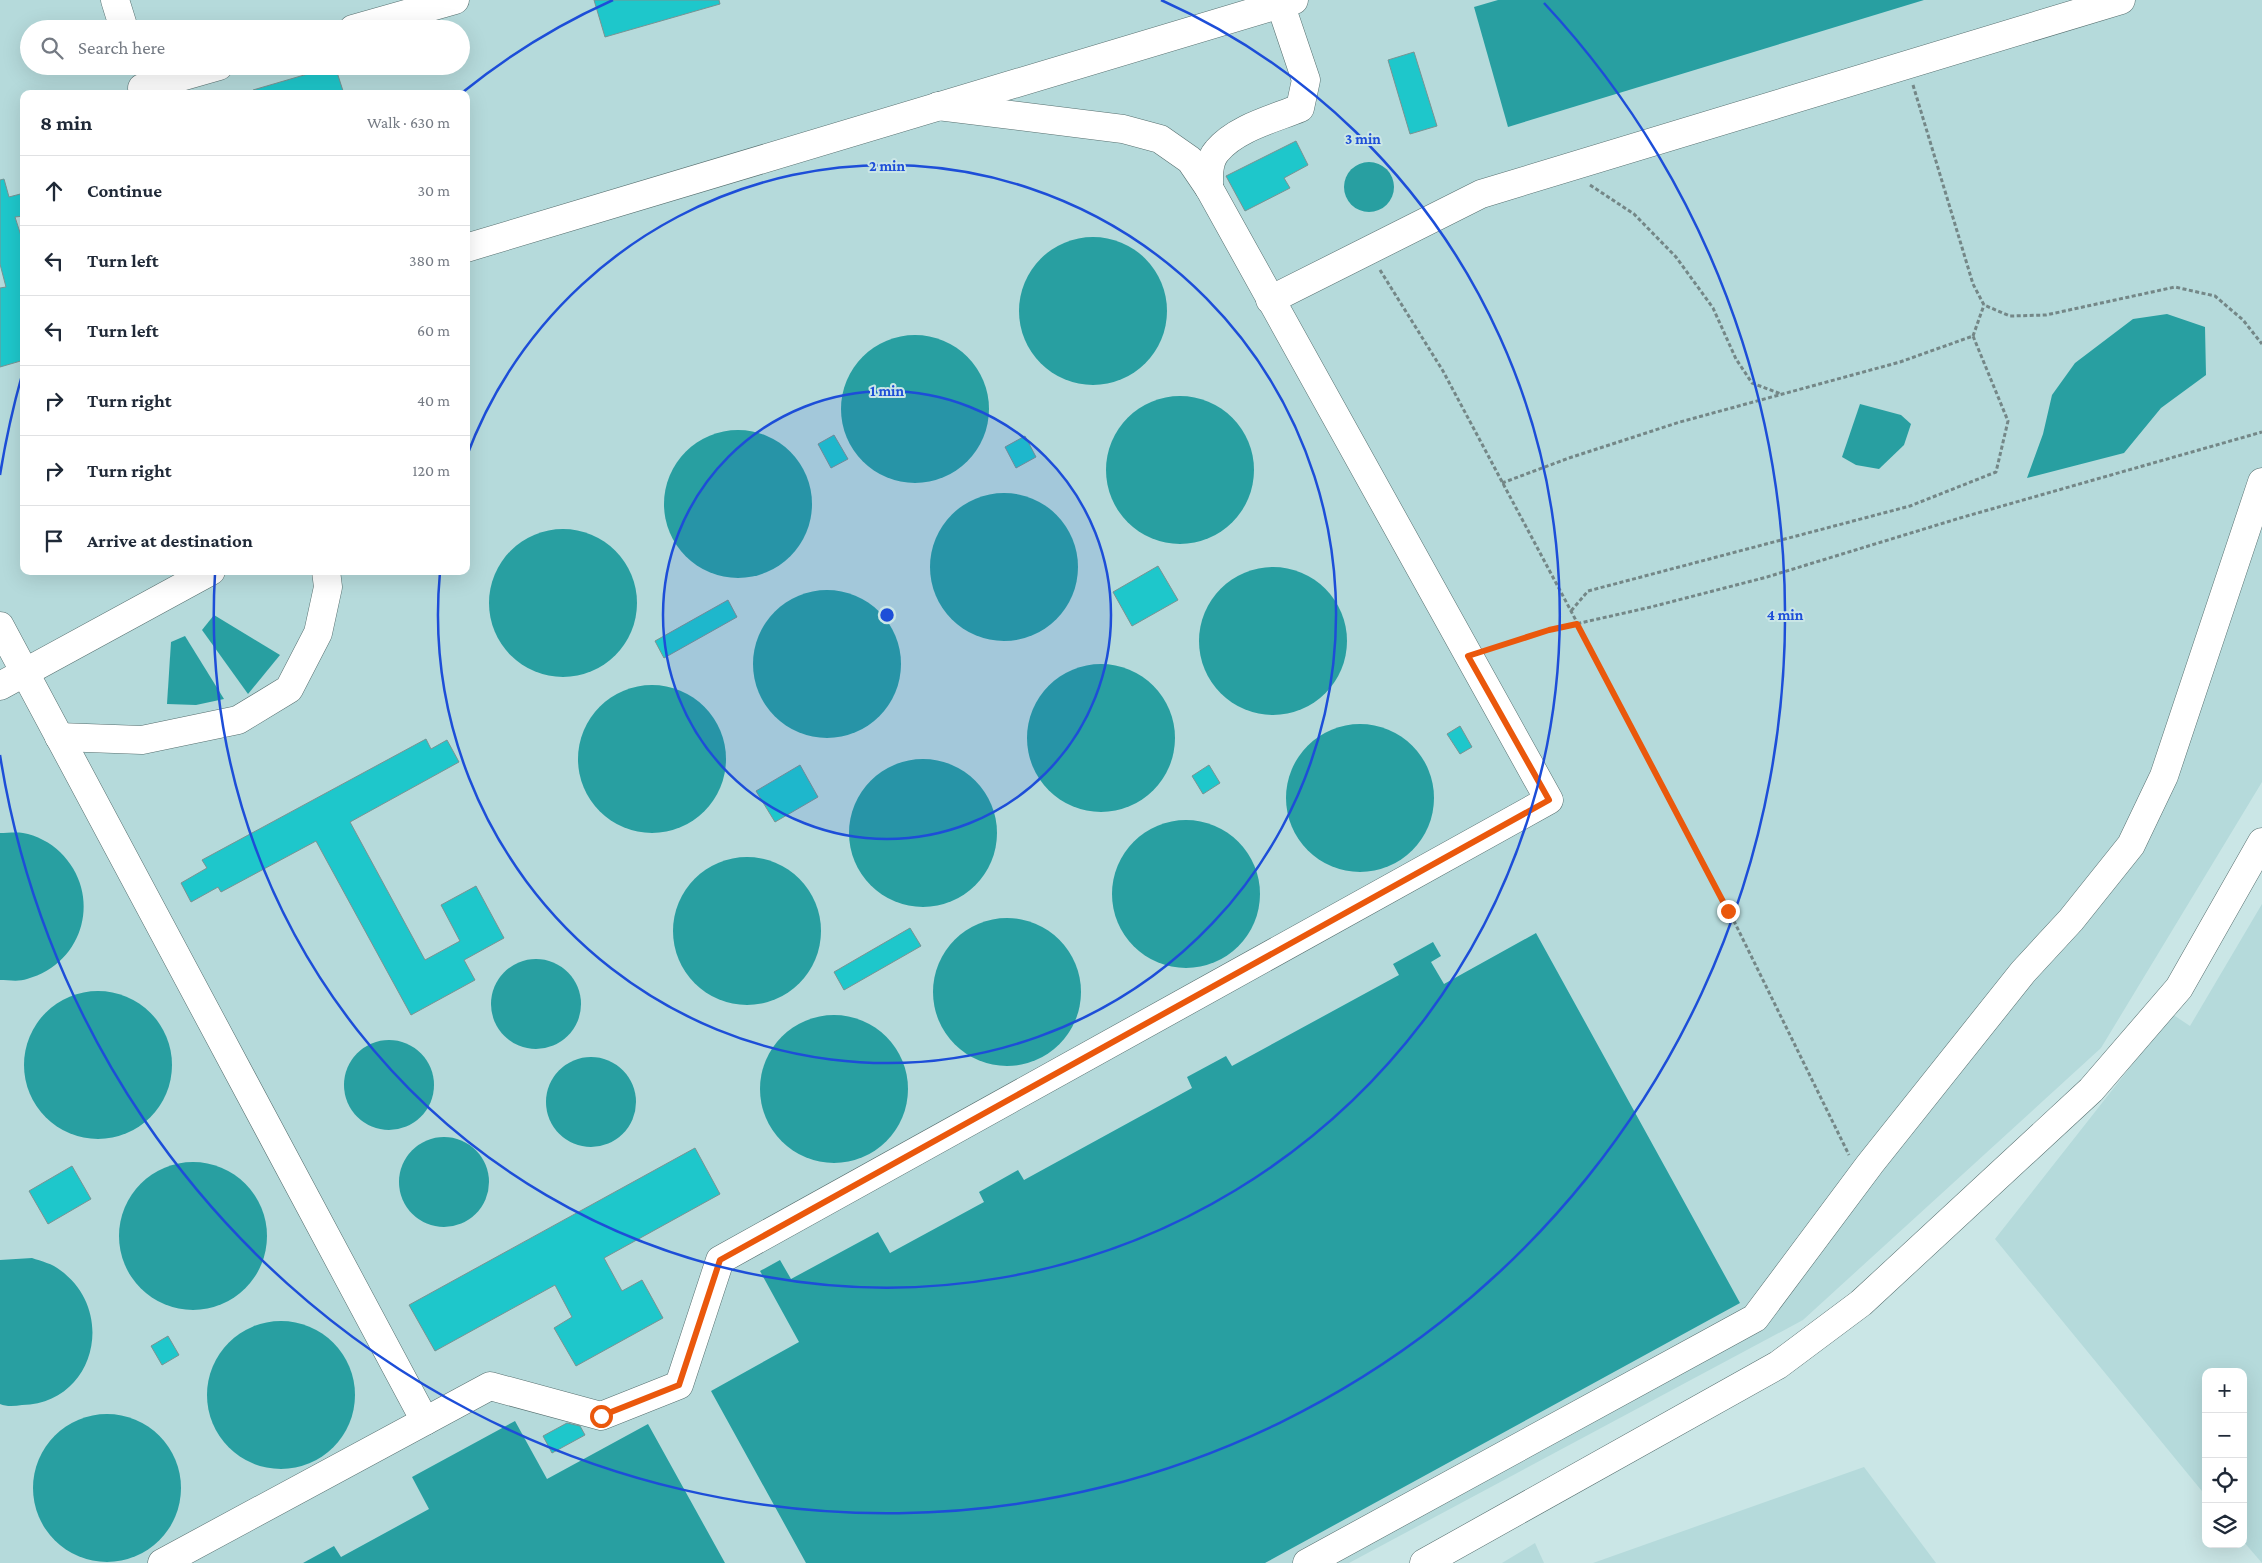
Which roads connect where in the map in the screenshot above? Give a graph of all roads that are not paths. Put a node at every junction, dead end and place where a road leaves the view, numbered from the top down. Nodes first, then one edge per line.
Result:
1 (115, 0) edge
2 (2121, 0) edge
3 (450, 1) edge
4 (1284, 1) edge
5 (121, 20) edge
6 (384, 20) edge
7 (178, 75) edge
8 (141, 83) edge
9 (938, 106) junction
10 (1208, 188) junction
11 (470, 247) edge
12 (1270, 300) junction
13 (2262, 482) edge
14 (204, 575) edge
15 (326, 575) edge
16 (0, 626) edge
17 (25, 673) junction
18 (0, 686) edge
19 (59, 737) junction
20 (2262, 842) edge
21 (425, 1421) junction
22 (162, 1563) edge
23 (1307, 1563) edge
24 (1424, 1563) edge

1 - 5 lane
2 - 12 lane
3 - 6 lane
4 - 9 lane
4 - 10 lane
7 - 8 lane
9 - 10 lane
9 - 11 lane
10 - 12 lane
12 - 21 lane
13 - 23 lane
14 - 17 lane
15 - 19 lane
16 - 17 lane
17 - 18 lane
17 - 19 lane
19 - 21 lane
20 - 24 lane
21 - 22 lane

